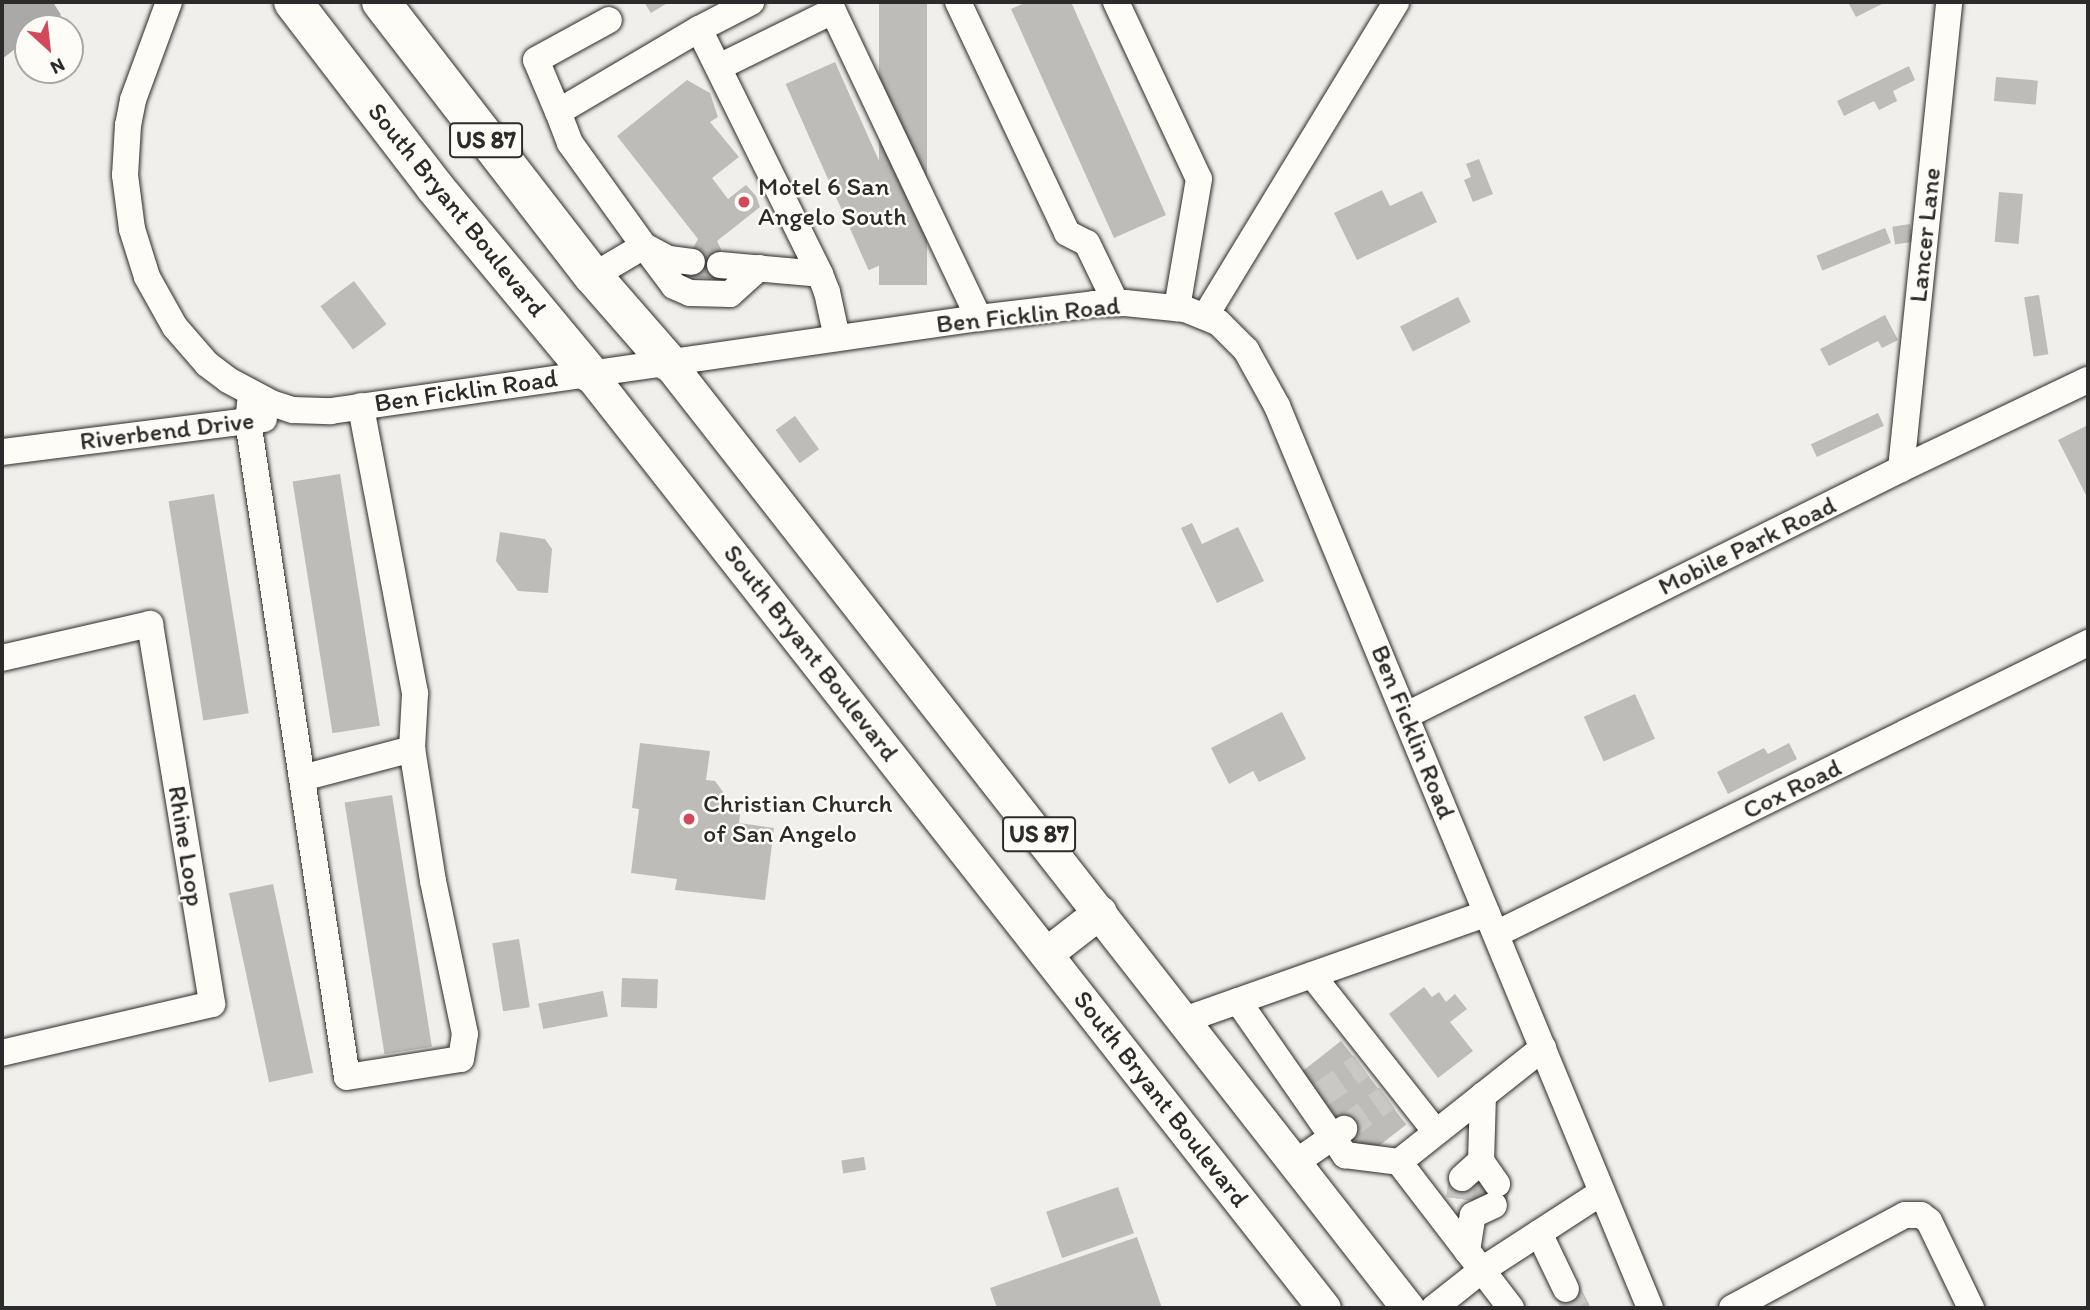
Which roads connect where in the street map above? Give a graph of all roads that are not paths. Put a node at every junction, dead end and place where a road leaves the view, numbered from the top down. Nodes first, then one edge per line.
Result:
1 (169, 2) edge
2 (293, 2) edge
3 (381, 2) edge
4 (751, 2) edge
5 (958, 2) edge
6 (1116, 2) edge
7 (1396, 2) edge
8 (1949, 2) edge
9 (831, 6) edge
10 (609, 20) dead end
11 (699, 29) junction
12 (719, 67) junction
13 (558, 112) junction
14 (644, 246) junction
15 (692, 262) dead end
16 (720, 265) dead end
17 (759, 268) junction
18 (820, 274) junction
19 (593, 276) junction
20 (1116, 303) junction
21 (1177, 308) junction
22 (1206, 315) junction
23 (979, 318) junction
24 (837, 338) junction
25 (668, 362) junction
26 (589, 373) junction
27 (2088, 380) edge
28 (251, 394) junction
29 (361, 406) junction
30 (331, 411) junction
31 (248, 421) junction
32 (2, 452) edge
33 (1901, 469) junction
34 (2088, 643) edge
35 (2, 657) edge
36 (1406, 715) junction
37 (412, 749) junction
38 (302, 778) junction
39 (1100, 912) junction
40 (1491, 923) junction
41 (1047, 953) junction
42 (1312, 975) junction
43 (1238, 1001) junction
44 (1184, 1020) junction
45 (1543, 1048) junction
46 (2, 1053) edge
47 (1483, 1095) junction
48 (1436, 1132) junction
49 (1339, 1133) junction
50 (1399, 1162) junction
51 (1295, 1163) junction
52 (1602, 1192) junction
53 (1539, 1233) junction
54 (1475, 1261) junction
55 (1566, 1289) tunnel mouth
56 (1324, 1308) edge
57 (1408, 1308) edge
58 (1434, 1308) edge
59 (1511, 1308) edge
60 (1650, 1308) edge
61 (1732, 1308) edge
62 (1971, 1308) edge

1 - 28 street, Ben Ficklin Road
2 - 26 highway, South Bryant Boulevard / US 87
3 - 19 highway, US 87
4 - 11 street
5 - 20 street
6 - 21 street
7 - 22 street
8 - 33 street, Lancer Lane
9 - 12 street
9 - 23 street
10 - 13 street
11 - 12 street
11 - 13 street
12 - 18 street
13 - 14 street
14 - 15 street
14 - 17 street
14 - 19 street
16 - 17 street
17 - 18 street
18 - 24 street
19 - 25 highway, US 87
20 - 21 street, Ben Ficklin Road
20 - 23 street, Ben Ficklin Road
21 - 22 street, Ben Ficklin Road
22 - 36 street, Ben Ficklin Road
23 - 24 street, Ben Ficklin Road
24 - 25 street, Ben Ficklin Road
25 - 26 street, Ben Ficklin Road
25 - 39 main road, US 87
26 - 29 street, Ben Ficklin Road
26 - 41 main road, South Bryant Boulevard / US 87
27 - 33 street, Mobile Park Road
28 - 30 street, Ben Ficklin Road
28 - 31 street
29 - 30 street, Ben Ficklin Road
29 - 37 street
30 - 31 street, Riverbend Drive
31 - 32 street, Riverbend Drive
31 - 38 street
33 - 36 street, Mobile Park Road
34 - 40 street, Cox Road
35 - 46 street, Rhine Loop
36 - 40 street, Ben Ficklin Road
37 - 38 street
37 - 38 street
39 - 41 main road
39 - 44 main road, US 87
40 - 42 street, Cox Road
40 - 45 street, Ben Ficklin Road
41 - 56 main road, South Bryant Boulevard / US 87
42 - 43 street, Cox Road
42 - 48 street
43 - 44 street, Cox Road
43 - 49 street
44 - 51 main road, US 87
45 - 47 street
45 - 52 street, Ben Ficklin Road
47 - 48 street
47 - 54 street
48 - 50 street
49 - 50 street
49 - 51 street
50 - 54 street
51 - 57 main road, US 87
52 - 53 street
52 - 60 street, Ben Ficklin Road
53 - 54 street
53 - 55 street
54 - 58 street
54 - 59 street
61 - 62 street

